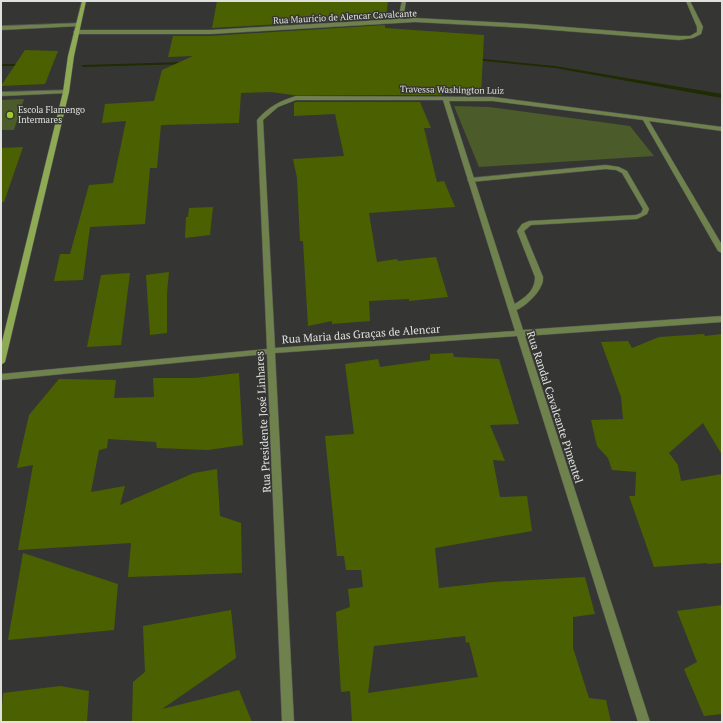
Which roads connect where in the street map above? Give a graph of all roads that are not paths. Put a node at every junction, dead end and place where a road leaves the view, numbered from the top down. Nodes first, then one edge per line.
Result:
1 (84, 1) edge
2 (404, 1) edge
3 (688, 1) edge
4 (400, 20) junction
5 (1, 28) edge
6 (77, 28) junction
7 (66, 92) junction
8 (1, 94) edge
9 (445, 98) junction
10 (645, 119) junction
11 (260, 120) joint
12 (722, 129) edge
13 (470, 180) junction
14 (722, 251) edge
15 (513, 309) junction
16 (722, 319) edge
17 (521, 334) junction
18 (270, 351) junction
19 (1, 362) edge
20 (1, 377) edge
21 (288, 722) edge
22 (644, 722) edge

1 - 6 main road
2 - 4 street
3 - 4 street, Rua Maurício de Alencar Cavalcante
4 - 6 street, Rua Maurício de Alencar Cavalcante
5 - 6 street, Rua Maurício de Alencar Cavalcante
6 - 7 main road
7 - 8 street
7 - 19 main road
9 - 10 street, Travessa Washington Luiz
9 - 11 street, Travessa Washington Luiz
9 - 13 street, Rua Randal Cavalcante Pimentel
10 - 12 street, Travessa Washington Luiz
10 - 14 street
11 - 18 street, Rua Presidente José Linhares
13 - 15 street, Rua Randal Cavalcante Pimentel
13 - 15 street
15 - 17 street, Rua Randal Cavalcante Pimentel
16 - 17 street, Rua Maria das Graças de Alencar
17 - 18 street, Rua Maria das Graças de Alencar
17 - 22 street, Rua Randal Cavalcante Pimentel
18 - 20 street, Rua Maria das Graças de Alencar
18 - 21 street, Rua Presidente José Linhares

